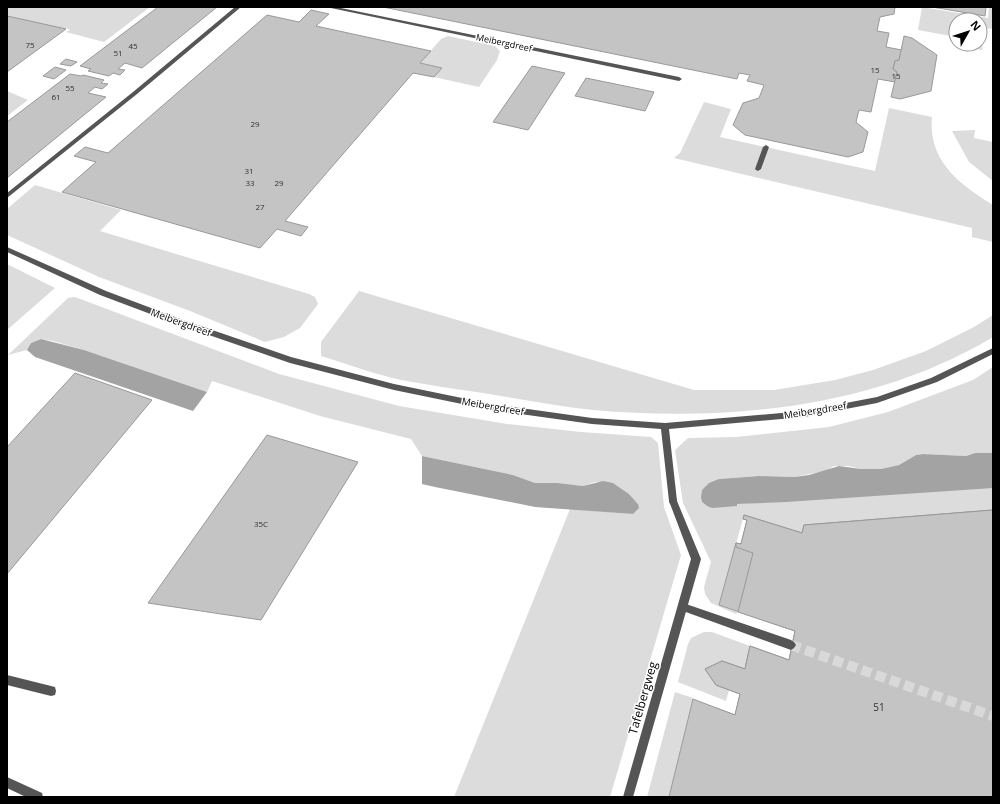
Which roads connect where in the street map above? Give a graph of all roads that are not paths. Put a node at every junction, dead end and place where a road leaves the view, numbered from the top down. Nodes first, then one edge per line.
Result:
1 (238, 7) edge
2 (329, 7) edge
3 (679, 79) dead end
4 (766, 147) dead end
5 (758, 169) dead end
6 (7, 196) edge
7 (7, 249) edge
8 (993, 351) edge
9 (665, 426) junction
10 (683, 607) junction
11 (791, 645) tunnel mouth
12 (7, 680) edge
13 (51, 691) dead end
14 (7, 782) edge
15 (38, 797) edge
16 (628, 797) edge

1 - 6 street
2 - 3 street, Meibergdreef
4 - 5 street
7 - 9 street, Meibergdreef
8 - 9 street, Meibergdreef
9 - 10 street, Tafelbergweg
10 - 11 street
10 - 16 street, Tafelbergweg
12 - 13 street
14 - 15 street

